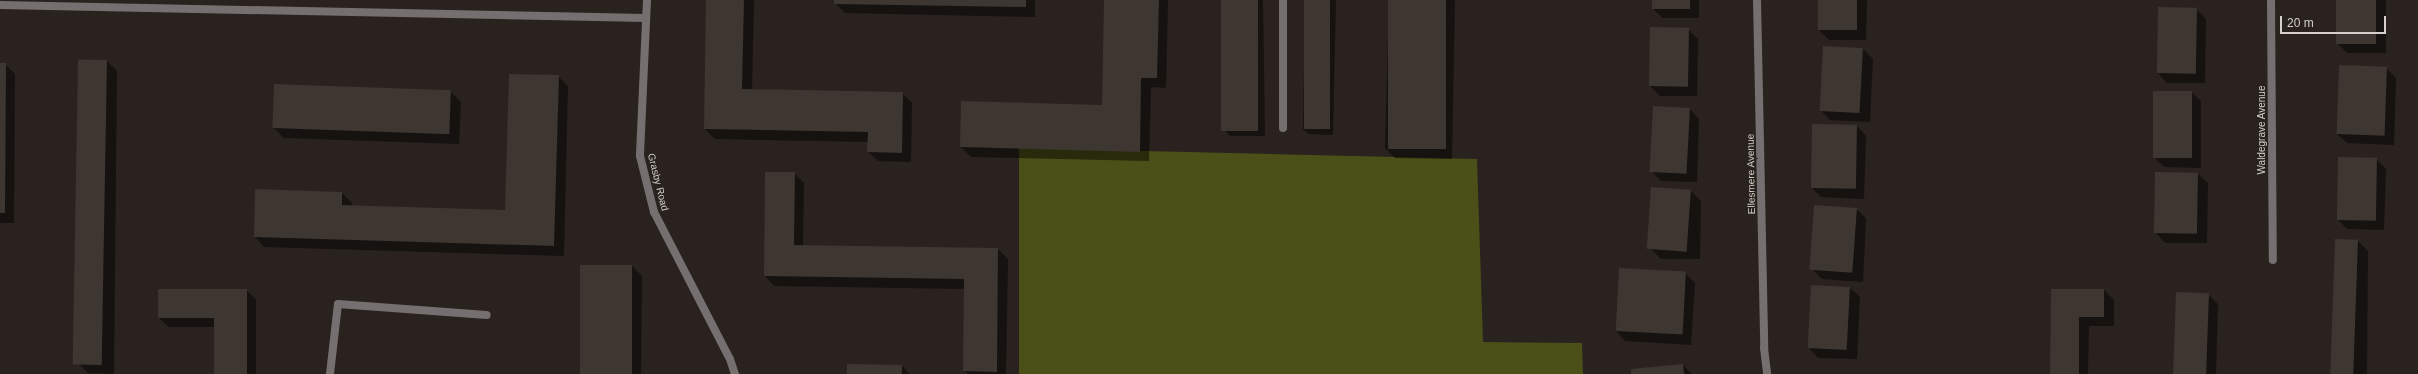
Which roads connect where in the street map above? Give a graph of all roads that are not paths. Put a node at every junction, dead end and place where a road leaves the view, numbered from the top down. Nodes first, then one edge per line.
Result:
1 (647, 0) edge
2 (1284, 0) edge
3 (1757, 0) edge
4 (2271, 0) edge
5 (0, 5) edge
6 (646, 18) junction
7 (1283, 128) dead end
8 (2273, 260) dead end
9 (487, 315) dead end
10 (330, 374) edge
11 (735, 374) edge
12 (1767, 374) edge

1 - 6 street, Grasby Road
2 - 7 street
3 - 12 street, Ellesmere Avenue
4 - 8 street, Waldegrave Avenue
5 - 6 street
6 - 11 street, Grasby Road
9 - 10 street

